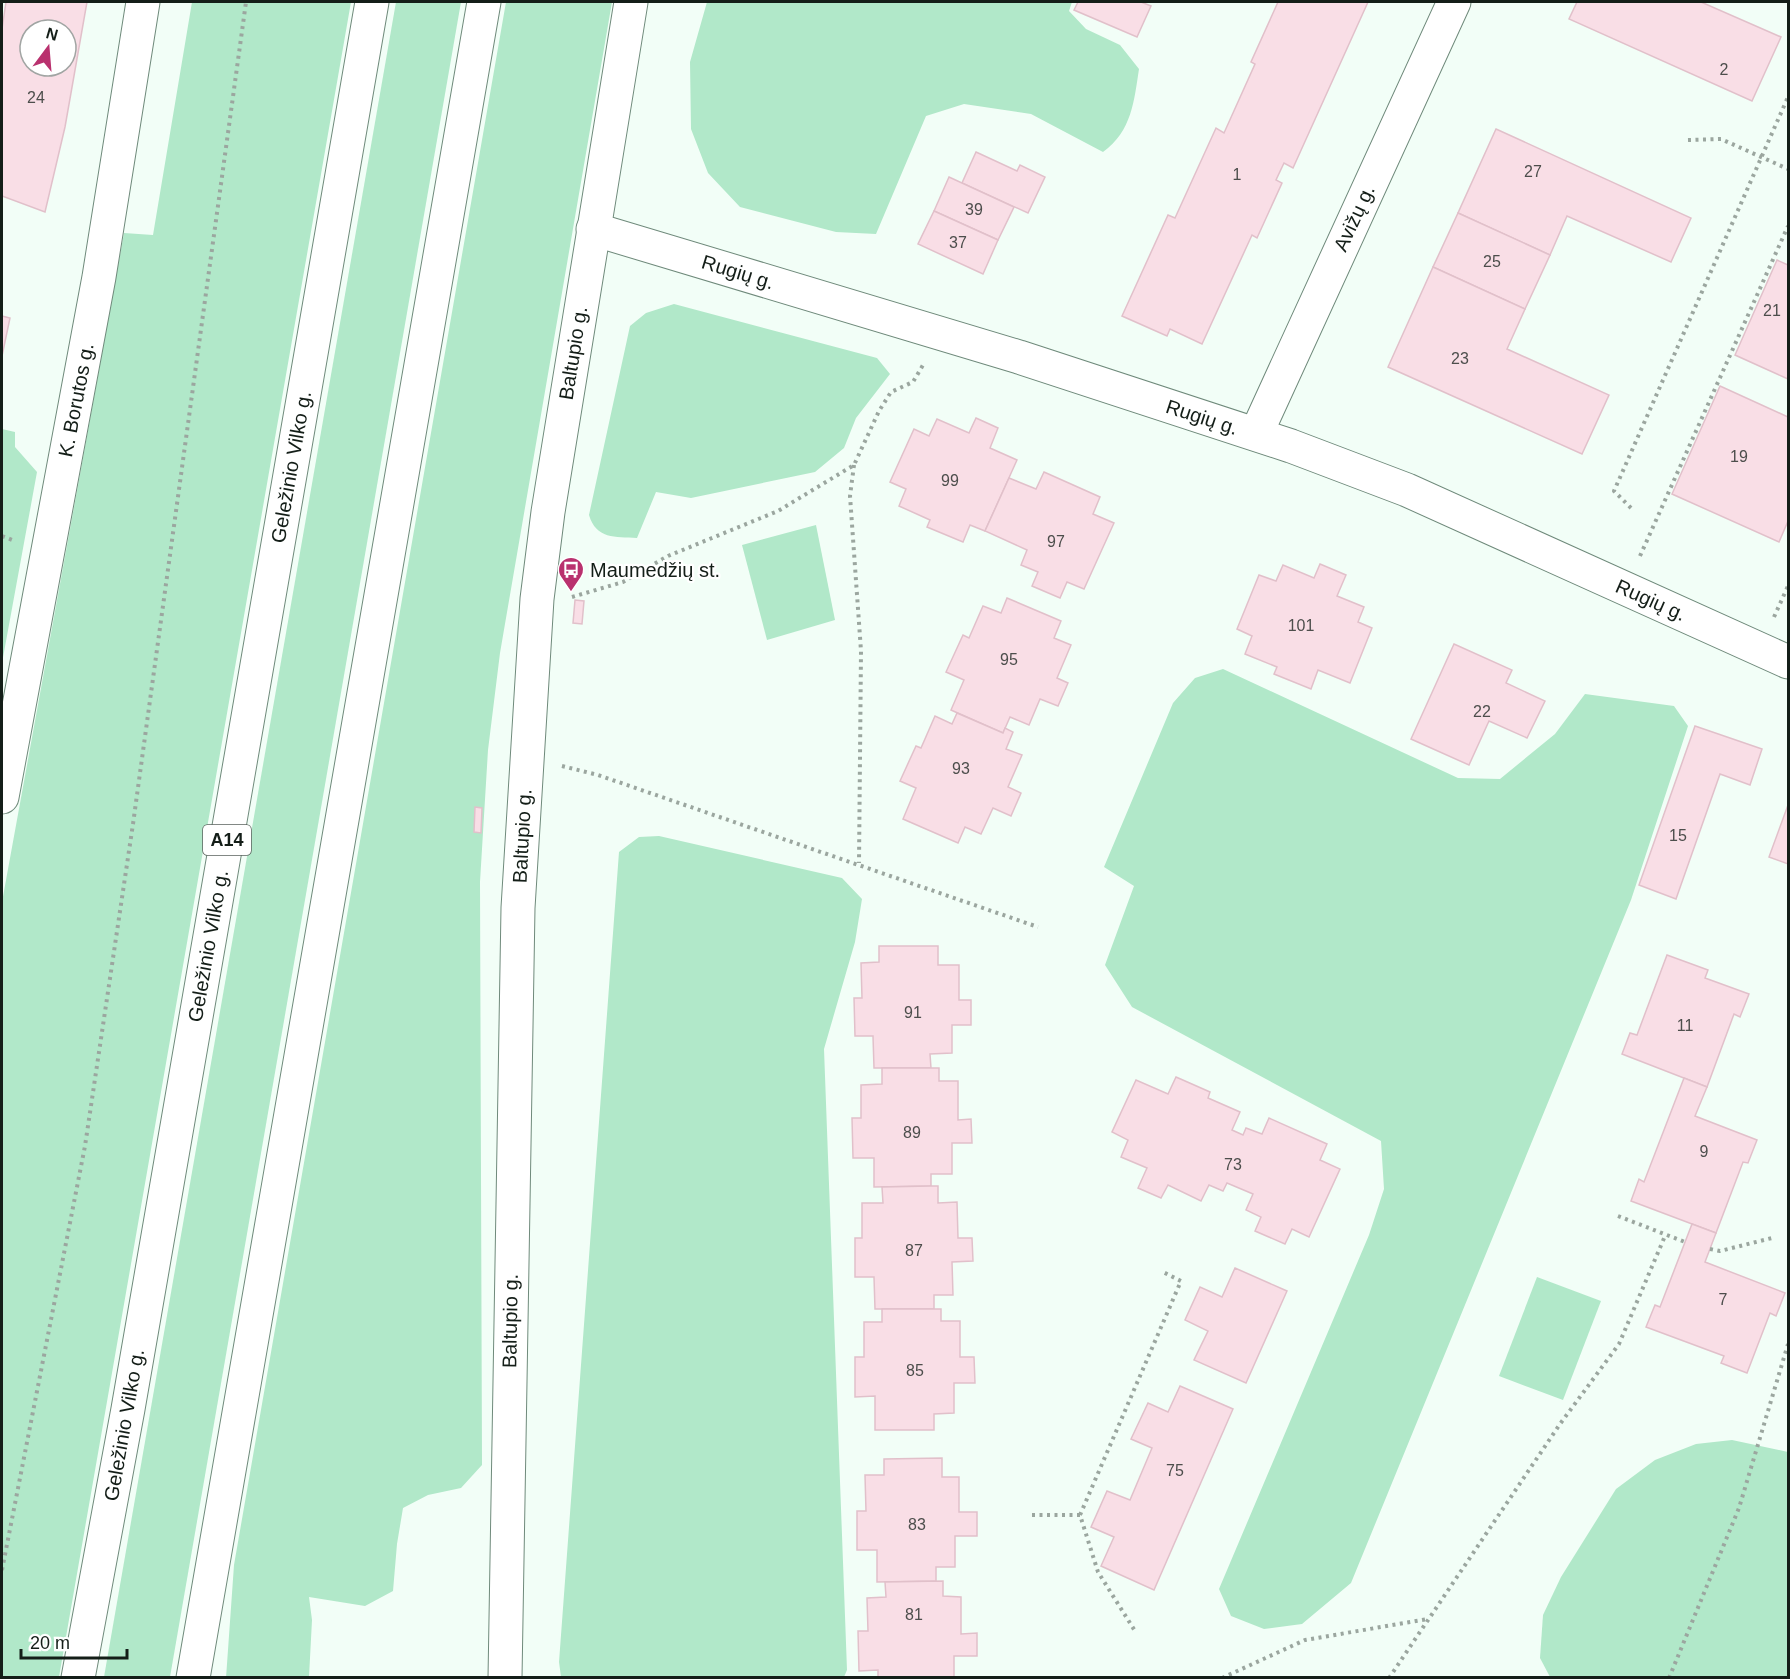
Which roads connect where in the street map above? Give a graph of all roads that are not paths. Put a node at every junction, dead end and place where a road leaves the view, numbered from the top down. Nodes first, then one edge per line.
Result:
1 (143, 2) edge
2 (372, 2) edge
3 (484, 2) edge
4 (631, 2) edge
5 (1454, 2) edge
6 (593, 229) junction
7 (1256, 434) junction
8 (1788, 662) edge
9 (2, 797) edge
10 (78, 1677) edge
11 (193, 1677) edge
12 (505, 1677) edge

1 - 9 main road, K. Borutos g.
2 - 10 main road, Geležinio Vilko g. / A14
3 - 11 main road
4 - 6 main road, Baltupio g.
5 - 7 main road, Avižų g.
6 - 7 main road, Rugių g.
6 - 12 main road, Baltupio g.
7 - 8 main road, Rugių g.

